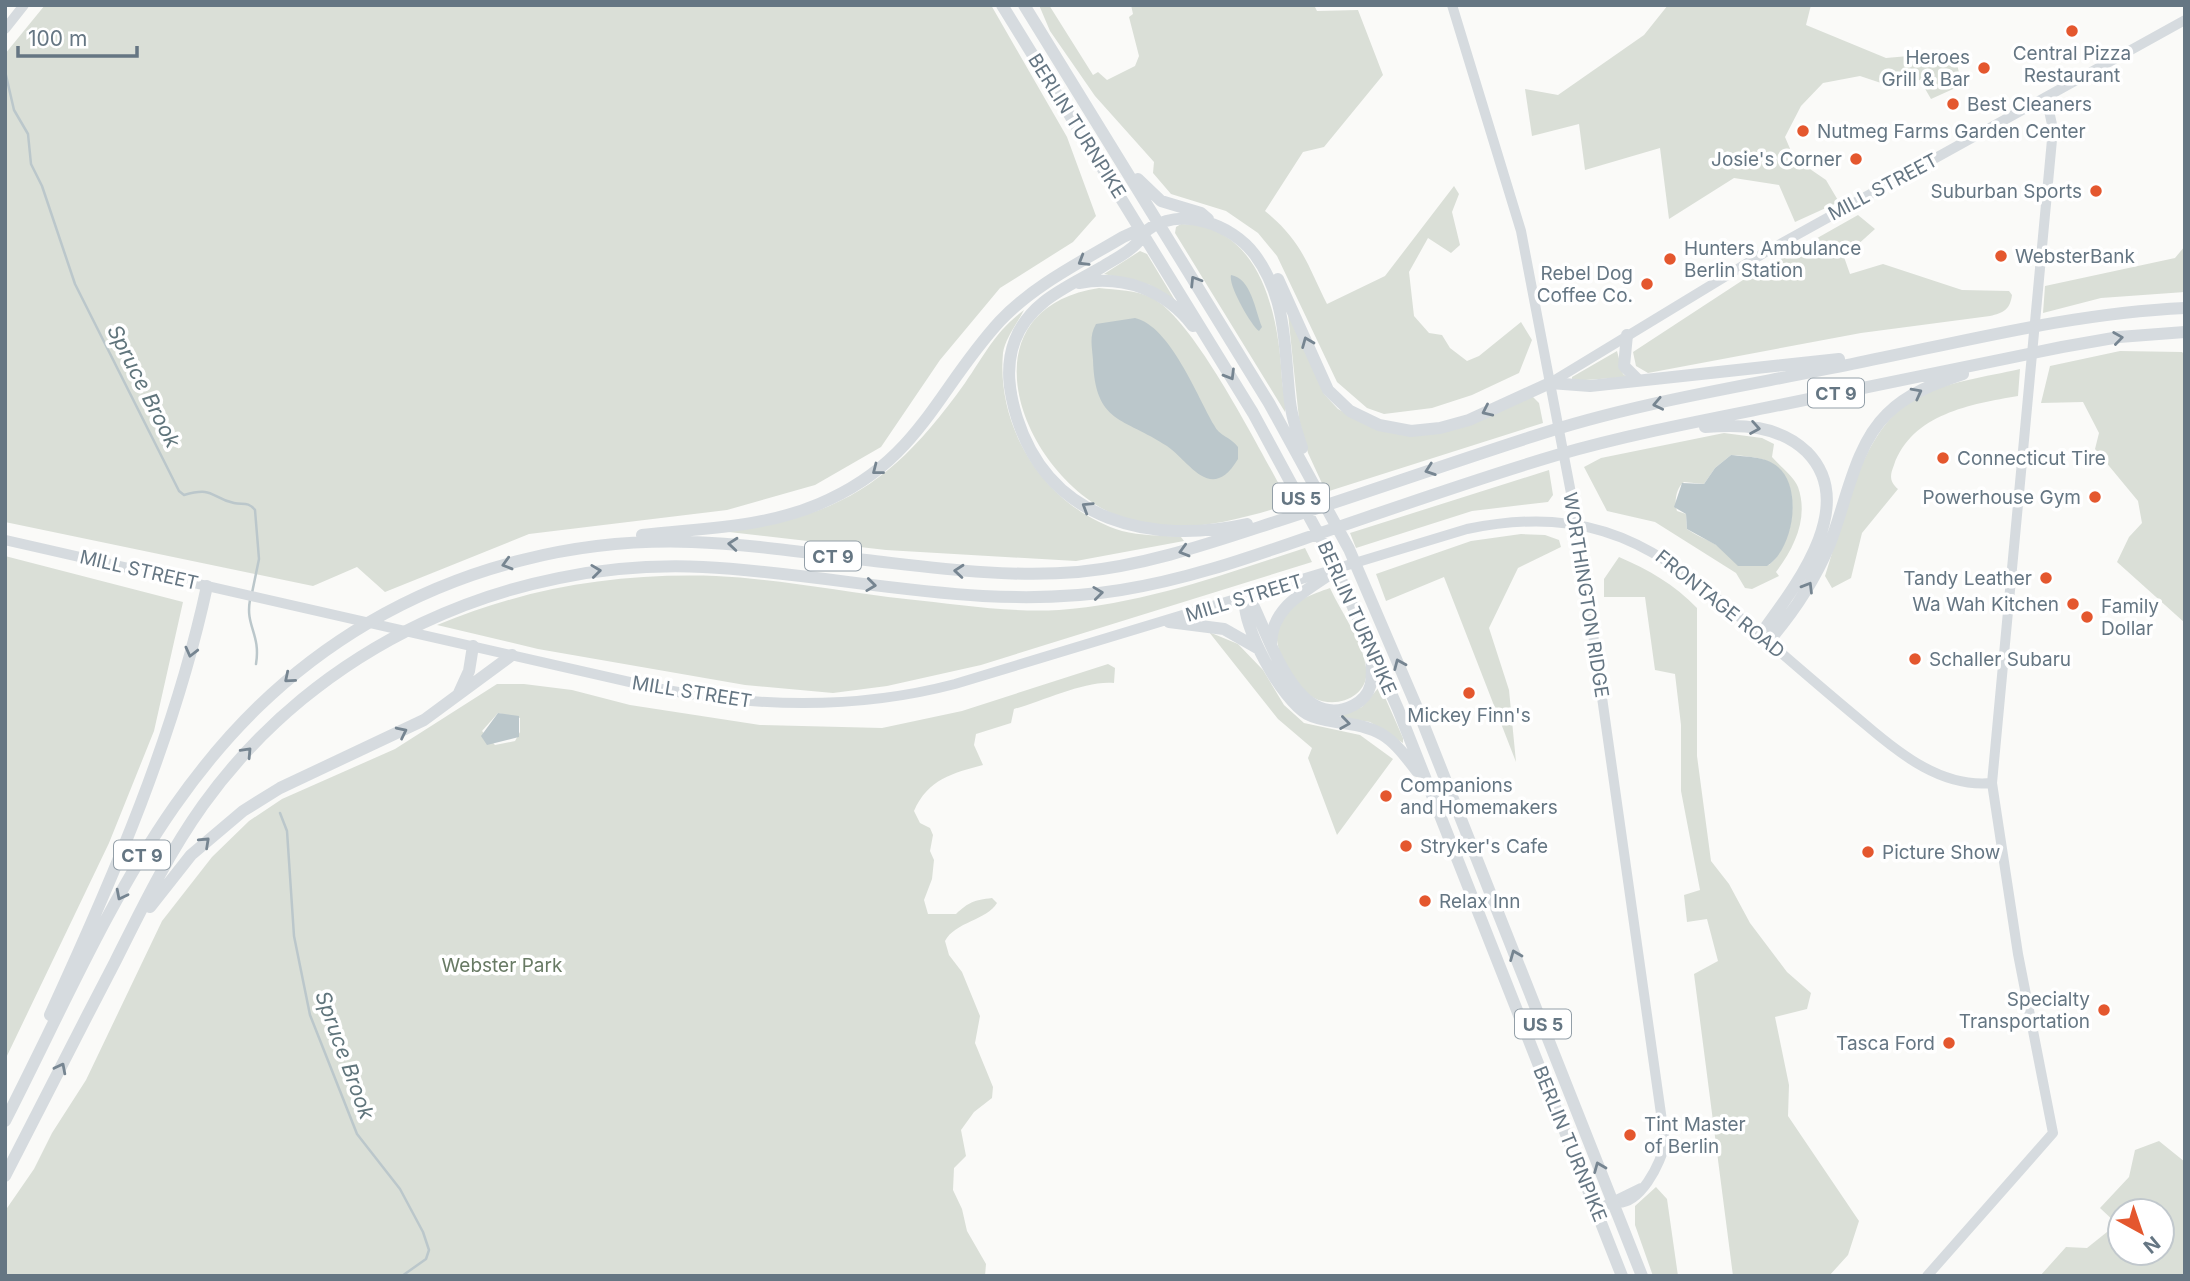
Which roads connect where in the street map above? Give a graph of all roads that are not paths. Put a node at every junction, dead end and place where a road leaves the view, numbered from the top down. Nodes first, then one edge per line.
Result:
1 (24, 5) edge
2 (1003, 5) edge
3 (1024, 5) edge
4 (1452, 5) edge
5 (2185, 20) edge
6 (5, 29) edge
7 (2046, 97) junction
8 (1123, 165) junction
9 (1160, 224) junction
10 (1213, 224) junction
11 (1143, 233) junction
12 (1260, 262) junction
13 (1069, 285) junction
14 (2185, 308) edge
15 (2185, 332) edge
16 (1627, 335) junction
17 (1212, 346) junction
18 (1869, 361) junction
19 (1984, 363) junction
20 (1639, 381) junction
21 (1550, 383) junction
22 (1688, 424) junction
23 (1306, 466) junction
24 (1278, 521) junction
25 (1577, 526) junction
26 (5, 540) edge
27 (601, 545) junction
28 (1337, 569) joint
29 (1314, 581) junction
30 (207, 586) junction
31 (1245, 597) junction
32 (1169, 622) junction
33 (1764, 638) junction
34 (1370, 642) junction
35 (473, 646) junction
36 (1267, 648) junction
37 (512, 655) junction
38 (455, 700) junction
39 (1426, 780) junction
40 (1992, 783) junction
41 (130, 932) junction
42 (41, 1051) junction
43 (5, 1121) edge
44 (5, 1176) edge
45 (1613, 1202) junction
46 (1596, 1210) junction
47 (1622, 1276) edge
48 (1642, 1276) edge
49 (1927, 1276) edge

1 - 6 main road
2 - 11 highway, BERLIN TURNPIKE / US 5
3 - 8 highway, BERLIN TURNPIKE / US 5
4 - 21 main road, WORTHINGTON RIDGE
5 - 7 main road, MILL STREET
7 - 16 main road, MILL STREET
7 - 40 main road
8 - 9 highway, BERLIN TURNPIKE / US 5
8 - 10 highway
9 - 10 highway
9 - 11 highway
23 -> 9 highway, BERLIN TURNPIKE / US 5
10 - 12 highway
11 - 13 highway
11 - 17 highway, BERLIN TURNPIKE / US 5
11 -> 27 highway
21 -> 12 highway
12 - 23 highway
13 - 17 highway
24 -> 13 highway
14 - 18 highway, CT 9
19 -> 15 highway, CT 9
16 - 20 highway
16 - 21 main road, MILL STREET
17 -> 34 highway, BERLIN TURNPIKE / US 5
18 - 20 highway
18 -> 24 highway, CT 9
19 - 22 highway, CT 9
33 -> 19 highway
20 - 21 highway
21 - 25 main road, WORTHINGTON RIDGE
22 -> 33 highway
41 -> 22 highway, CT 9
45 -> 23 highway, BERLIN TURNPIKE / US 5
24 -> 27 highway, CT 9
25 - 28 main road, FRONTAGE ROAD
25 - 33 main road, FRONTAGE ROAD
25 - 45 main road, WORTHINGTON RIDGE
26 - 30 main road, MILL STREET
27 -> 42 highway, CT 9
28 - 29 highway
29 - 31 main road, MILL STREET
29 - 36 highway
30 - 35 main road, MILL STREET
30 -> 42 highway
31 - 32 main road, MILL STREET
31 - 36 highway
32 - 36 highway
32 - 37 main road, MILL STREET
33 - 40 main road, FRONTAGE ROAD
34 - 36 highway
34 - 39 highway, BERLIN TURNPIKE / US 5
35 - 37 main road, MILL STREET
35 - 38 highway
36 -> 39 highway
37 - 38 highway
41 -> 38 highway
39 - 46 highway, BERLIN TURNPIKE / US 5
40 - 49 main road
44 -> 41 highway, CT 9
42 - 43 highway, CT 9
45 - 46 main road, WORTHINGTON RIDGE
45 - 48 highway, BERLIN TURNPIKE / US 5
46 - 47 highway, BERLIN TURNPIKE / US 5

